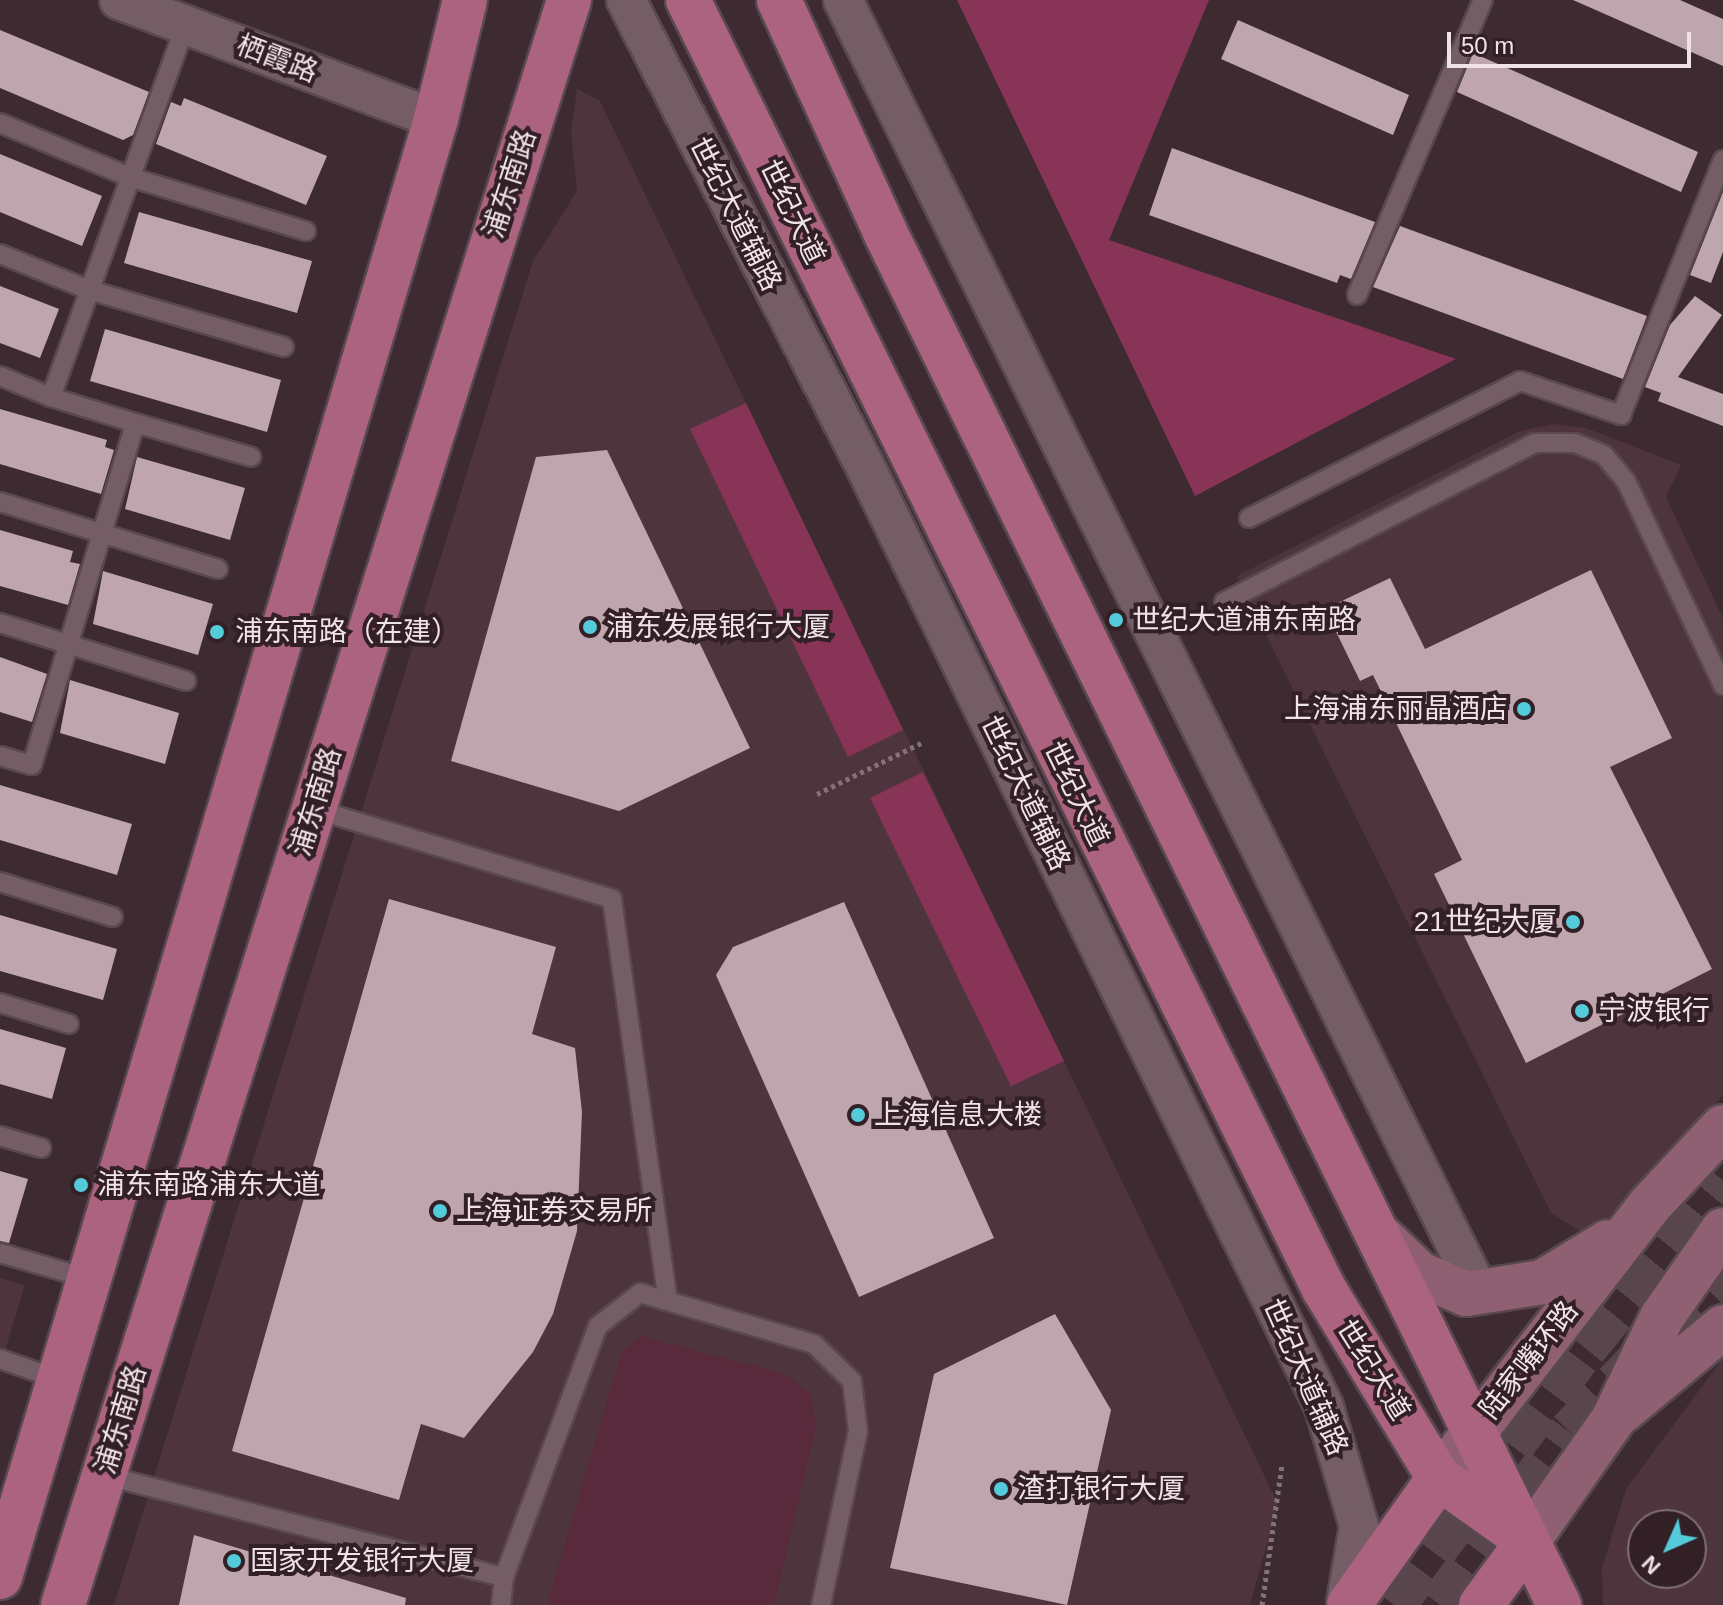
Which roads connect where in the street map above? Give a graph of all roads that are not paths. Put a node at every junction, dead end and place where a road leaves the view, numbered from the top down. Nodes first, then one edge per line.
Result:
1 (119, 0) edge
2 (465, 0) edge
3 (569, 0) edge
4 (626, 0) edge
5 (688, 0) edge
6 (779, 0) edge
7 (843, 0) edge
8 (1483, 0) edge
9 (186, 25) junction
10 (436, 119) junction
11 (0, 123) edge
12 (1723, 160) edge
13 (130, 177) junction
14 (306, 231) dead end
15 (0, 254) edge
16 (89, 290) junction
17 (1357, 295) dead end
18 (284, 347) dead end
19 (0, 376) edge
20 (51, 397) junction
21 (135, 423) junction
22 (251, 457) dead end
23 (0, 502) edge
24 (1249, 518) dead end
25 (99, 532) junction
26 (218, 569) dead end
27 (1224, 602) dead end
28 (0, 623) edge
29 (68, 644) junction
30 (186, 681) dead end
31 (1723, 685) edge
32 (0, 756) edge
33 (313, 809) junction
34 (0, 882) edge
35 (113, 917) dead end
36 (0, 1003) edge
37 (69, 1024) dead end
38 (1723, 1127) edge
39 (0, 1136) edge
40 (41, 1148) dead end
41 (1649, 1206) junction
42 (1723, 1230) edge
43 (1380, 1236) junction
44 (0, 1253) edge
45 (90, 1279) junction
46 (1480, 1294) junction
47 (667, 1297) junction
48 (1723, 1327) edge
49 (0, 1359) edge
50 (60, 1380) junction
51 (1614, 1418) junction
52 (1474, 1430) junction
53 (103, 1475) junction
54 (1439, 1478) junction
55 (1528, 1541) junction
56 (0, 1577) edge
57 (504, 1577) junction
58 (63, 1605) edge
59 (501, 1605) edge
60 (821, 1605) edge
61 (1347, 1605) edge
62 (1481, 1605) edge
63 (1559, 1605) edge

1 - 9 street, 栖霞路
2 - 10 main road
3 - 33 main road, 浦东南路
4 - 61 street, 世纪大道辅路
5 - 54 main road, 世纪大道
6 - 43 main road, 世纪大道
7 - 46 street
8 - 17 lane
9 - 10 street, 栖霞路
9 - 13 lane
10 - 45 main road
11 - 13 lane
12 - 24 lane
13 - 14 lane
13 - 16 lane
15 - 16 lane
16 - 18 lane
16 - 20 lane
19 - 20 lane
20 - 21 lane
21 - 22 lane
21 - 25 lane
23 - 25 lane
25 - 26 lane
25 - 29 lane
27 - 31 lane
28 - 29 lane
29 - 30 lane
29 - 32 lane
33 - 47 lane
33 - 53 main road, 浦东南路
34 - 35 lane
36 - 37 lane
38 - 41 main road, 陆家嘴环路
39 - 40 lane
41 - 46 main road
41 - 52 main road, 陆家嘴环路
42 - 51 main road
43 - 46 main road
43 - 52 main road, 世纪大道
44 - 45 lane
45 - 50 main road
47 - 57 lane
47 - 60 lane
48 - 51 main road
49 - 50 lane
50 - 56 main road
51 - 55 main road
52 - 54 main road, 陆家嘴环路
52 - 55 main road, 世纪大道
53 - 57 lane
53 - 58 main road, 浦东南路
54 - 55 main road, 世纪大道
54 - 61 main road, 陆家嘴环路
55 - 62 main road
55 - 63 main road, 世纪大道
57 - 59 lane

